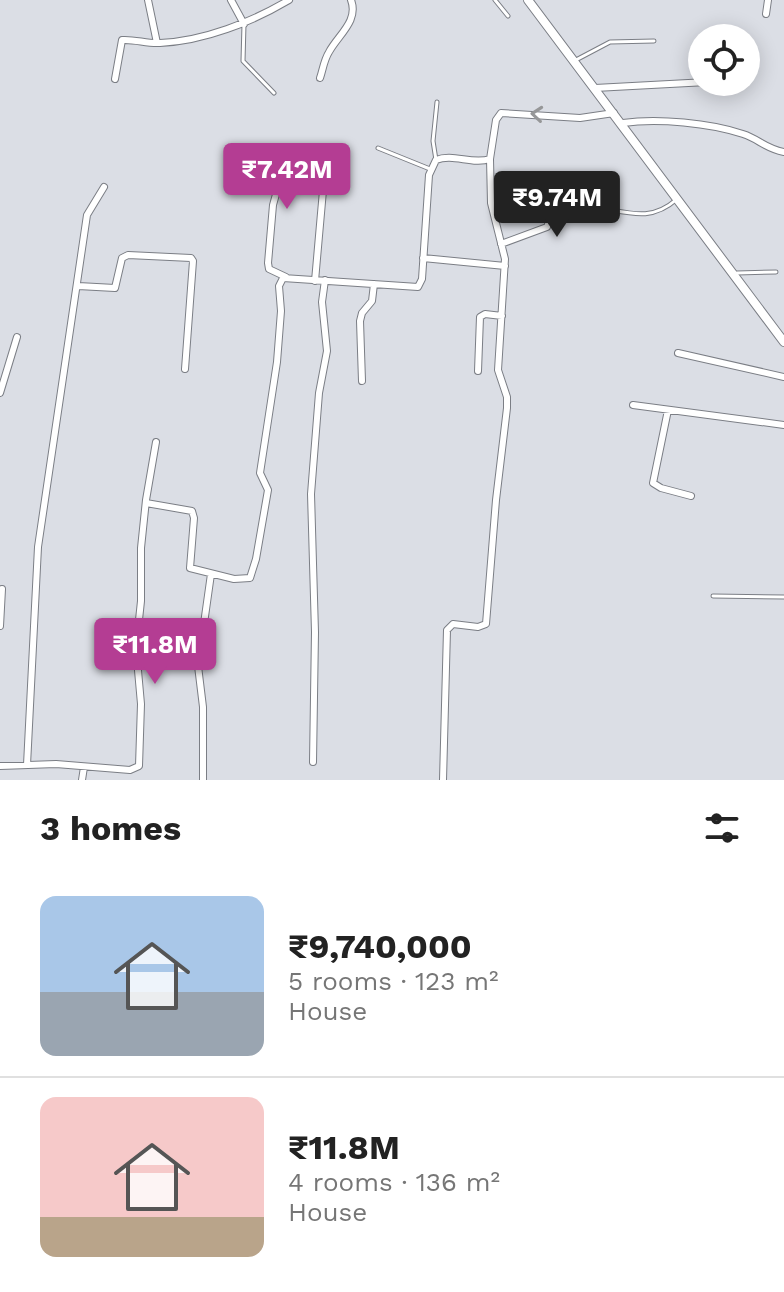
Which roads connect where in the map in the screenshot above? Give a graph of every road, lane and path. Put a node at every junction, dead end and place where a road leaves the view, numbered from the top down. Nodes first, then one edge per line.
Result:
1 (148, 0) edge
2 (231, 0) edge
3 (289, 0) edge
4 (351, 0) edge
5 (495, 0) edge
6 (528, 0) edge
7 (768, 0) edge
8 (766, 14) dead end
9 (508, 16) dead end
10 (244, 24) junction
11 (654, 41) dead end
12 (157, 43) junction
13 (574, 61) junction
14 (320, 78) dead end
15 (115, 79) dead end
16 (688, 83) edge
17 (595, 88) junction
18 (274, 93) dead end
19 (437, 102) dead end
20 (614, 113) junction
21 (623, 123) junction
22 (378, 148) dead end
23 (282, 150) dead end
24 (784, 152) edge
25 (490, 159) junction
26 (436, 160) junction
27 (325, 168) dead end
28 (430, 169) junction
29 (104, 187) dead end
30 (542, 192) dead end
31 (677, 199) junction
32 (596, 207) dead end
33 (501, 244) junction
34 (423, 258) junction
35 (505, 266) junction
36 (776, 272) dead end
37 (733, 274) junction
38 (286, 277) junction
39 (325, 280) junction
40 (315, 281) junction
41 (374, 284) junction
42 (78, 286) junction
43 (502, 316) junction
44 (17, 337) dead end
45 (784, 342) edge
46 (678, 353) dead end
47 (185, 369) dead end
48 (478, 371) dead end
49 (784, 377) edge
50 (362, 381) dead end
51 (0, 393) edge
52 (633, 405) dead end
53 (668, 410) junction
54 (784, 425) edge
55 (156, 442) dead end
56 (691, 496) dead end
57 (146, 503) junction
58 (211, 574) junction
59 (2, 589) dead end
60 (713, 596) dead end
61 (784, 597) edge
62 (0, 626) edge
63 (313, 762) dead end
64 (27, 765) junction
65 (0, 766) edge
66 (84, 767) junction
67 (82, 780) edge
68 (203, 780) edge
69 (443, 780) edge

1 - 12 street
2 - 10 street
3 - 10 street
4 - 14 street
5 - 9 lane
6 - 13 street
7 - 8 street
10 - 12 street
10 - 18 lane
11 - 13 lane
12 - 15 street
13 - 17 street
16 - 17 street
17 - 20 street
19 - 26 lane
20 - 21 street
20 -> 25 street
21 - 24 street
21 - 31 street
22 - 28 lane
23 - 38 street
25 - 26 street
25 - 33 street
26 - 28 street
27 - 40 street
28 - 34 street
29 - 42 street
30 - 33 street
31 - 32 lane
31 - 37 street
33 - 35 street
34 - 35 street
34 - 41 street
35 - 43 street
36 - 37 lane
37 - 45 street
38 - 40 street
38 - 58 street
39 - 40 street
39 - 41 street
39 - 63 street
41 - 50 street
42 - 47 street
42 - 64 street
43 - 48 street
43 - 69 street
44 - 51 street
46 - 49 street
52 - 53 street
53 - 54 street
53 - 56 street
55 - 57 street
57 - 58 street
57 - 66 street
58 - 68 street
59 - 62 street
60 - 61 lane
64 - 65 street
64 - 66 street
66 - 67 street

